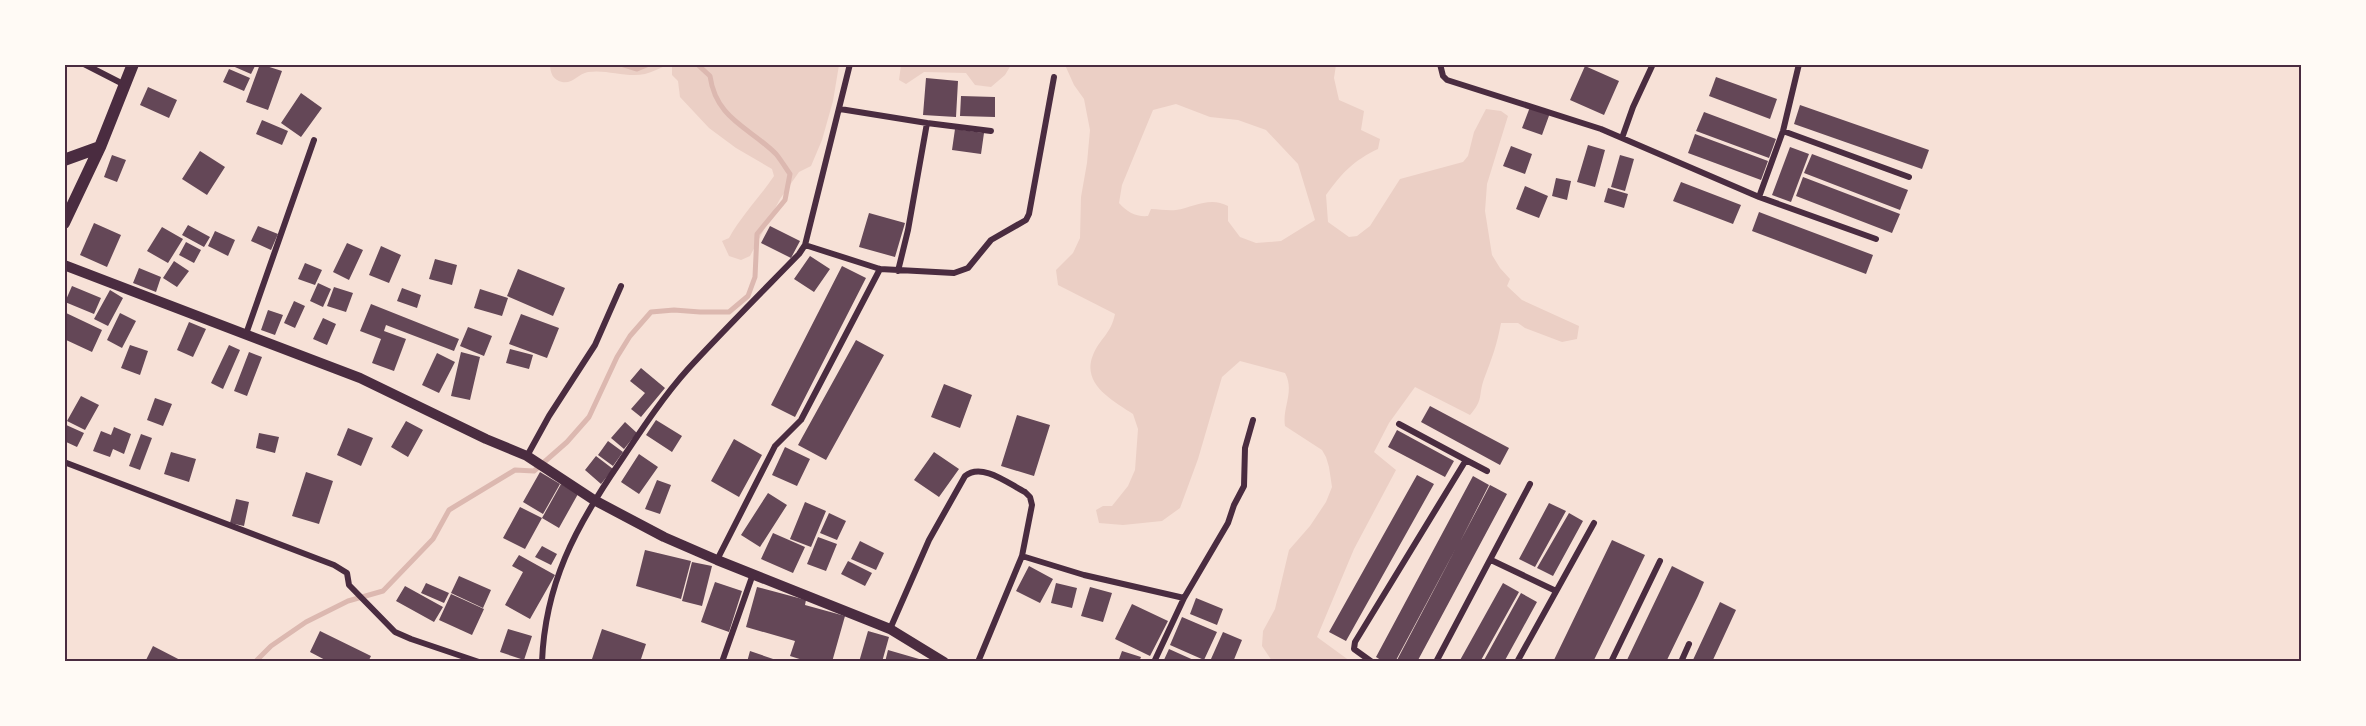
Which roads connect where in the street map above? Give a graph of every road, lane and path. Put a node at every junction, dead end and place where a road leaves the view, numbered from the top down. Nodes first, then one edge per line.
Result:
1 (84, 64) edge
2 (133, 64) edge
3 (850, 64) edge
4 (1440, 64) edge
5 (1653, 64) edge
6 (1799, 64) edge
7 (1054, 77) dead end
8 (125, 85) junction
9 (840, 110) junction
10 (927, 123) junction
11 (991, 130) dead end
12 (1782, 131) junction
13 (1622, 138) junction
14 (314, 140) dead end
15 (100, 147) junction
16 (64, 160) edge
17 (1909, 177) dead end
18 (1759, 197) junction
19 (64, 224) edge
20 (1876, 239) dead end
21 (806, 245) junction
22 (64, 265) edge
23 (880, 269) junction
24 (898, 271) junction
25 (621, 286) dead end
26 (246, 334) junction
27 (1253, 420) dead end
28 (1399, 424) dead end
29 (527, 456) junction
30 (1466, 460) junction
31 (64, 462) edge
32 (1487, 471) dead end
33 (1530, 484) dead end
34 (594, 500) junction
35 (1594, 524) dead end
36 (1022, 556) junction
37 (1491, 560) junction
38 (717, 561) junction
39 (1660, 561) dead end
40 (753, 574) junction
41 (1556, 591) junction
42 (1184, 598) junction
43 (890, 630) junction
44 (1689, 644) dead end
45 (479, 662) edge
46 (542, 662) edge
47 (722, 662) edge
48 (944, 662) edge
49 (978, 662) edge
50 (1154, 662) edge
51 (1372, 662) edge
52 (1436, 662) edge
53 (1517, 662) edge
54 (1611, 662) edge
55 (1681, 662) edge

1 - 8 street
2 - 8 main road
3 - 9 street
4 - 13 street
5 - 13 street
6 - 12 street
7 - 24 street
8 - 15 main road
9 - 10 street
9 - 21 street
10 - 11 street
10 - 24 street
12 - 17 street
12 - 18 street
13 - 18 street
14 - 26 street
15 - 16 main road
15 - 19 main road
18 - 20 street
21 - 23 street
21 - 34 street
22 - 26 street
23 - 24 street
23 - 38 street
25 - 29 street
26 - 29 street
27 - 42 street
28 - 30 street
29 - 34 street
30 - 32 street
30 - 51 street
31 - 45 street
33 - 37 street
34 - 38 street
34 - 46 street
35 - 41 street
36 - 42 street
36 - 43 street
36 - 49 street
37 - 41 street
37 - 52 street
38 - 40 street
39 - 54 street
40 - 43 street
40 - 47 street
41 - 53 street
42 - 50 street
43 - 48 street
44 - 55 street

